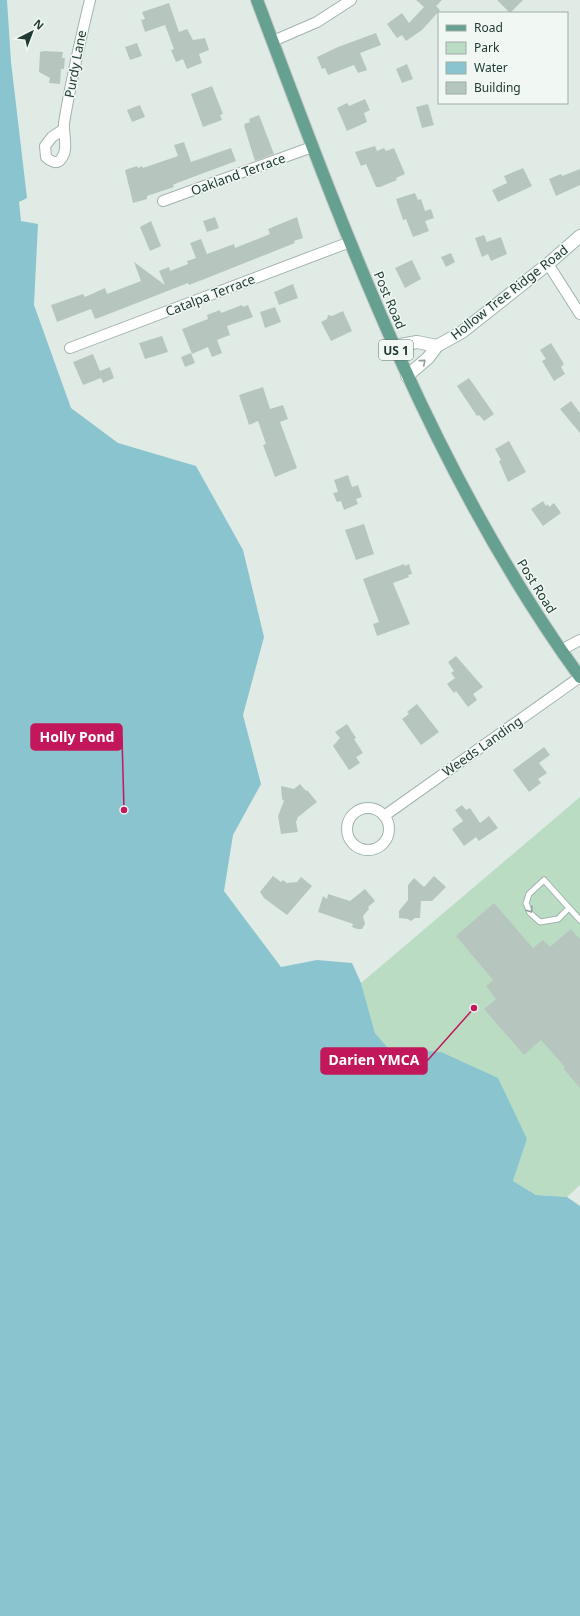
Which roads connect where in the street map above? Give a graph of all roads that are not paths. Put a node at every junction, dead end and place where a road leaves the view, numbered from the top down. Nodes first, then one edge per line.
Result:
1 (90, 0) edge
2 (258, 0) edge
3 (350, 0) edge
4 (273, 41) junction
5 (64, 129) dead end
6 (312, 148) junction
7 (164, 201) dead end
8 (580, 236) edge
9 (350, 242) junction
10 (548, 264) junction
11 (580, 314) edge
12 (394, 346) junction
13 (437, 346) junction
14 (70, 348) dead end
15 (407, 376) junction
16 (580, 640) edge
17 (561, 650) junction
18 (580, 677) edge
19 (384, 816) junction
20 (569, 908) junction
21 (580, 920) edge

1 - 5 street, Purdy Lane
2 - 4 main road, Post Road / US 1
3 - 4 street
4 - 6 main road, Post Road / US 1
6 - 7 street, Oakland Terrace
6 - 9 main road, Post Road / US 1
8 - 10 main road, Hollow Tree Ridge Road
9 - 12 main road, Post Road / US 1
9 - 14 street, Catalpa Terrace
10 - 11 street
10 - 13 main road, Hollow Tree Ridge Road
12 - 13 main road, Hollow Tree Ridge Road
12 - 15 main road, Post Road / US 1
15 -> 13 main road, Hollow Tree Ridge Road
15 - 17 main road, Post Road / US 1
16 - 17 street
17 - 18 main road, Post Road / US 1
18 - 19 street, Weeds Landing
19 - 19 street
20 -> 20 lane
20 - 21 lane

